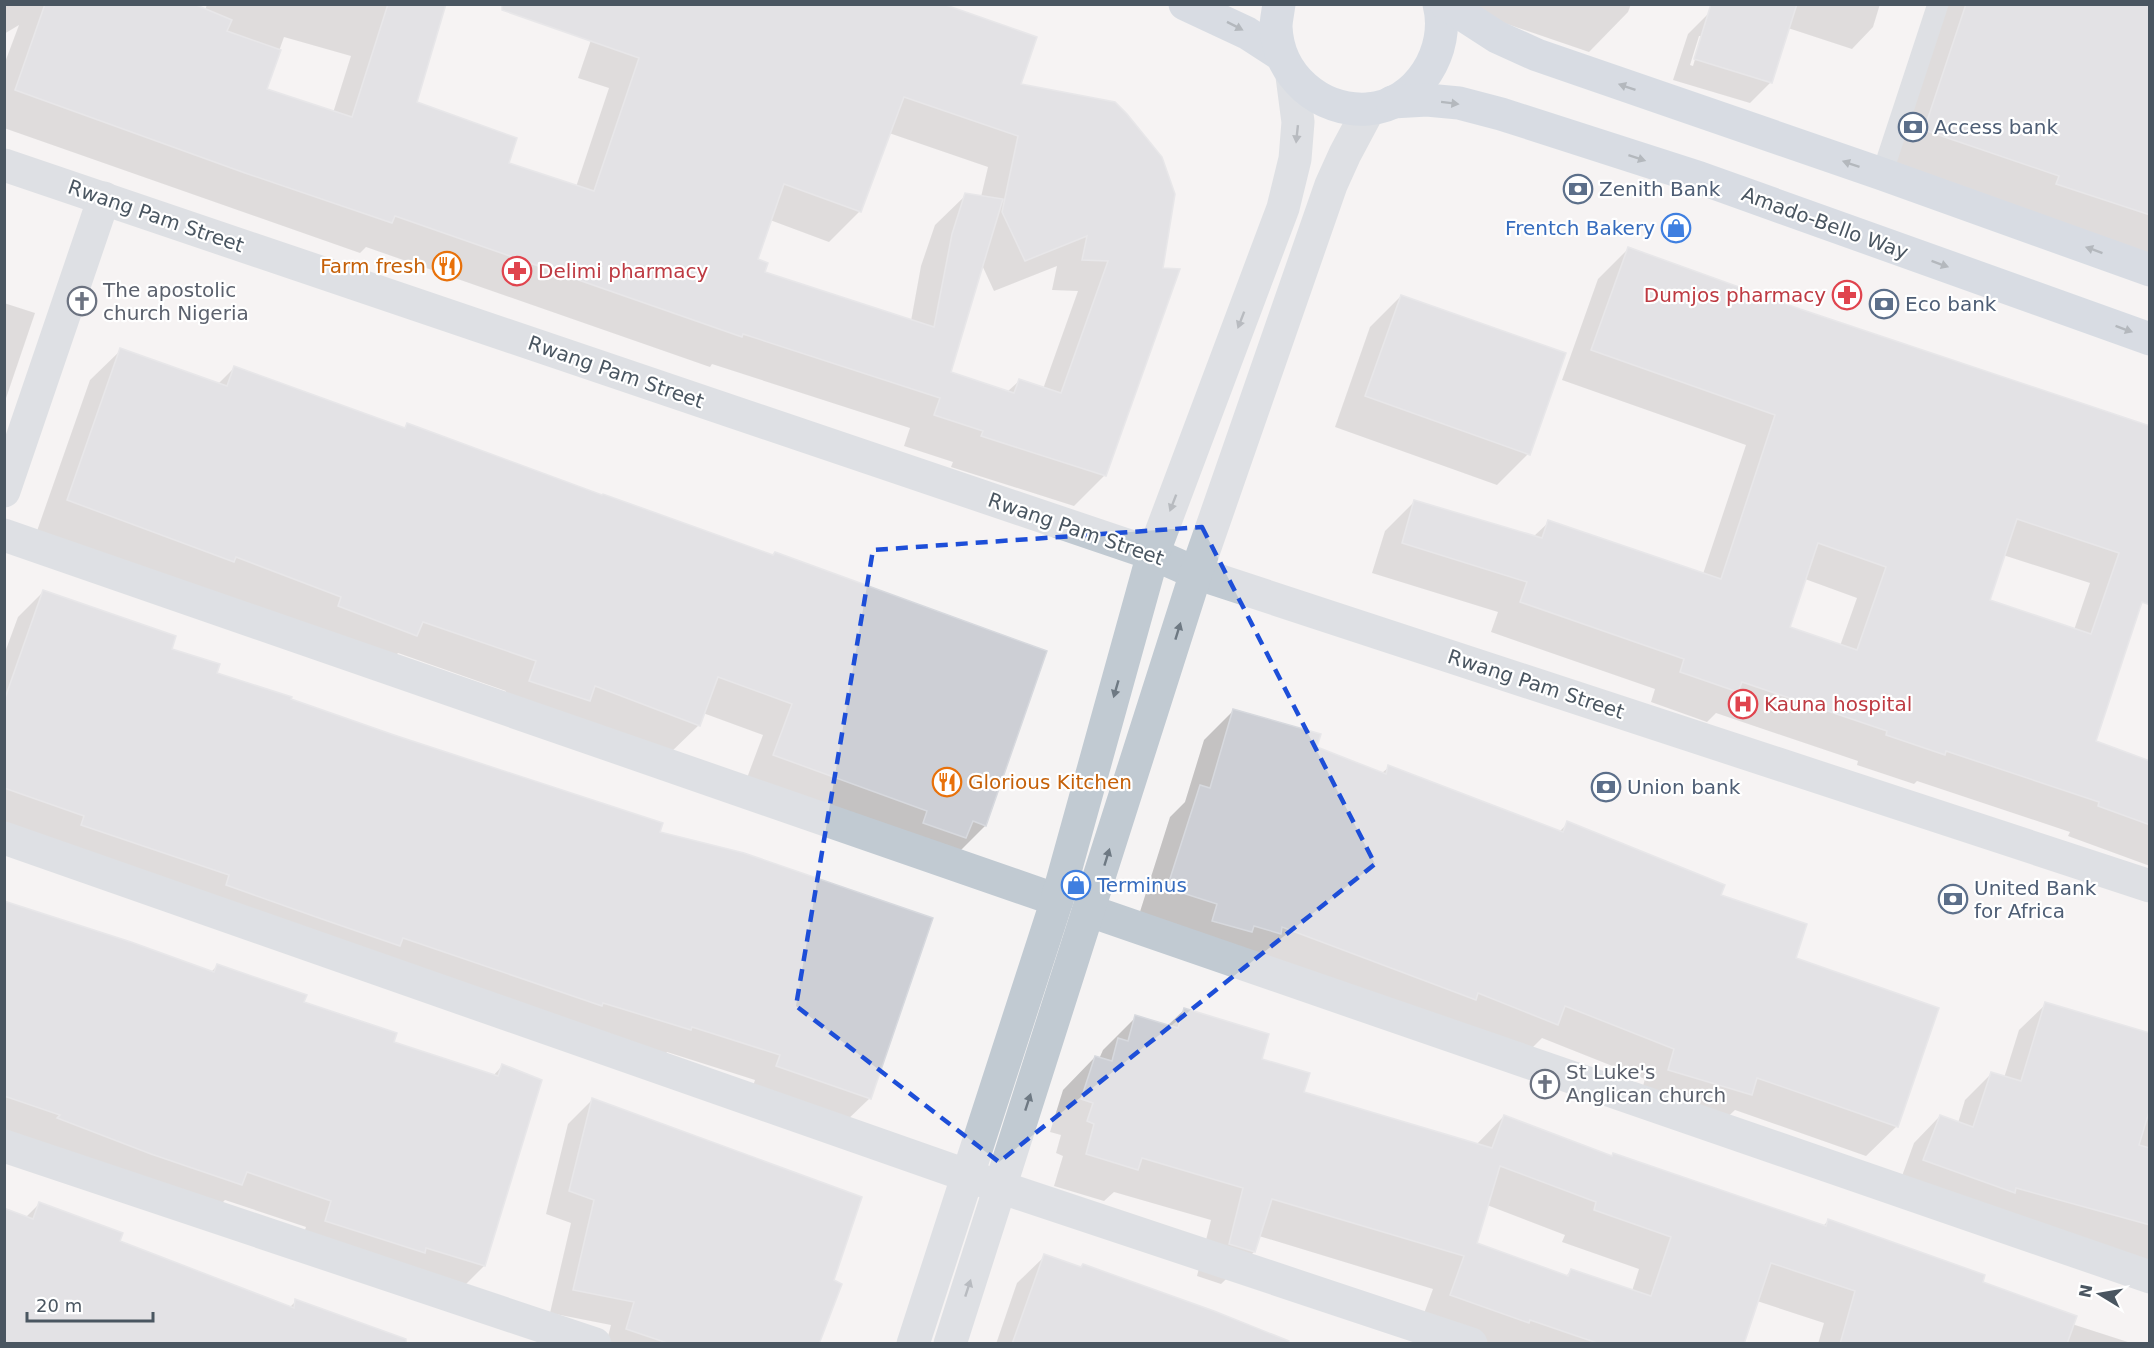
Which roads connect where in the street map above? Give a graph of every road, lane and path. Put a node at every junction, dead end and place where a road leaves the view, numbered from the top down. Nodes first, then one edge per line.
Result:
1 (1185, 4) edge
2 (1280, 4) edge
3 (1439, 4) edge
4 (1446, 4) edge
5 (1938, 4) edge
6 (1287, 65) junction
7 (1381, 106) junction
8 (4, 165) edge
9 (1882, 174) junction
10 (104, 198) junction
11 (2150, 270) edge
12 (2150, 339) edge
13 (4, 491) edge
14 (4, 535) edge
15 (1153, 554) junction
16 (1196, 573) junction
17 (4, 838) edge
18 (2150, 886) edge
19 (1057, 900) junction
20 (1090, 911) junction
21 (4, 1146) edge
22 (968, 1174) junction
23 (1000, 1187) junction
24 (2150, 1277) edge
25 (595, 1344) edge
26 (913, 1344) edge
27 (950, 1344) edge
28 (1471, 1344) edge

1 -> 6 main road, Amado-Bello Way
2 - 6 main road
3 - 7 main road
9 -> 4 main road
5 - 9 lane
6 - 7 main road, Amado-Bello Way
6 -> 15 street
7 -> 12 main road, Amado-Bello Way
7 - 16 street
8 - 10 street, Rwang Pam Street
11 -> 9 main road
10 - 13 street
10 - 15 street, Rwang Pam Street
14 - 19 street
15 - 16 street, Rwang Pam Street
15 -> 19 street
16 - 18 street, Rwang Pam Street
20 -> 16 street
17 - 22 street
19 - 22 street
23 -> 20 street
20 - 24 street
21 - 25 street
22 - 23 street
22 - 26 street
27 -> 23 street
23 - 28 street

